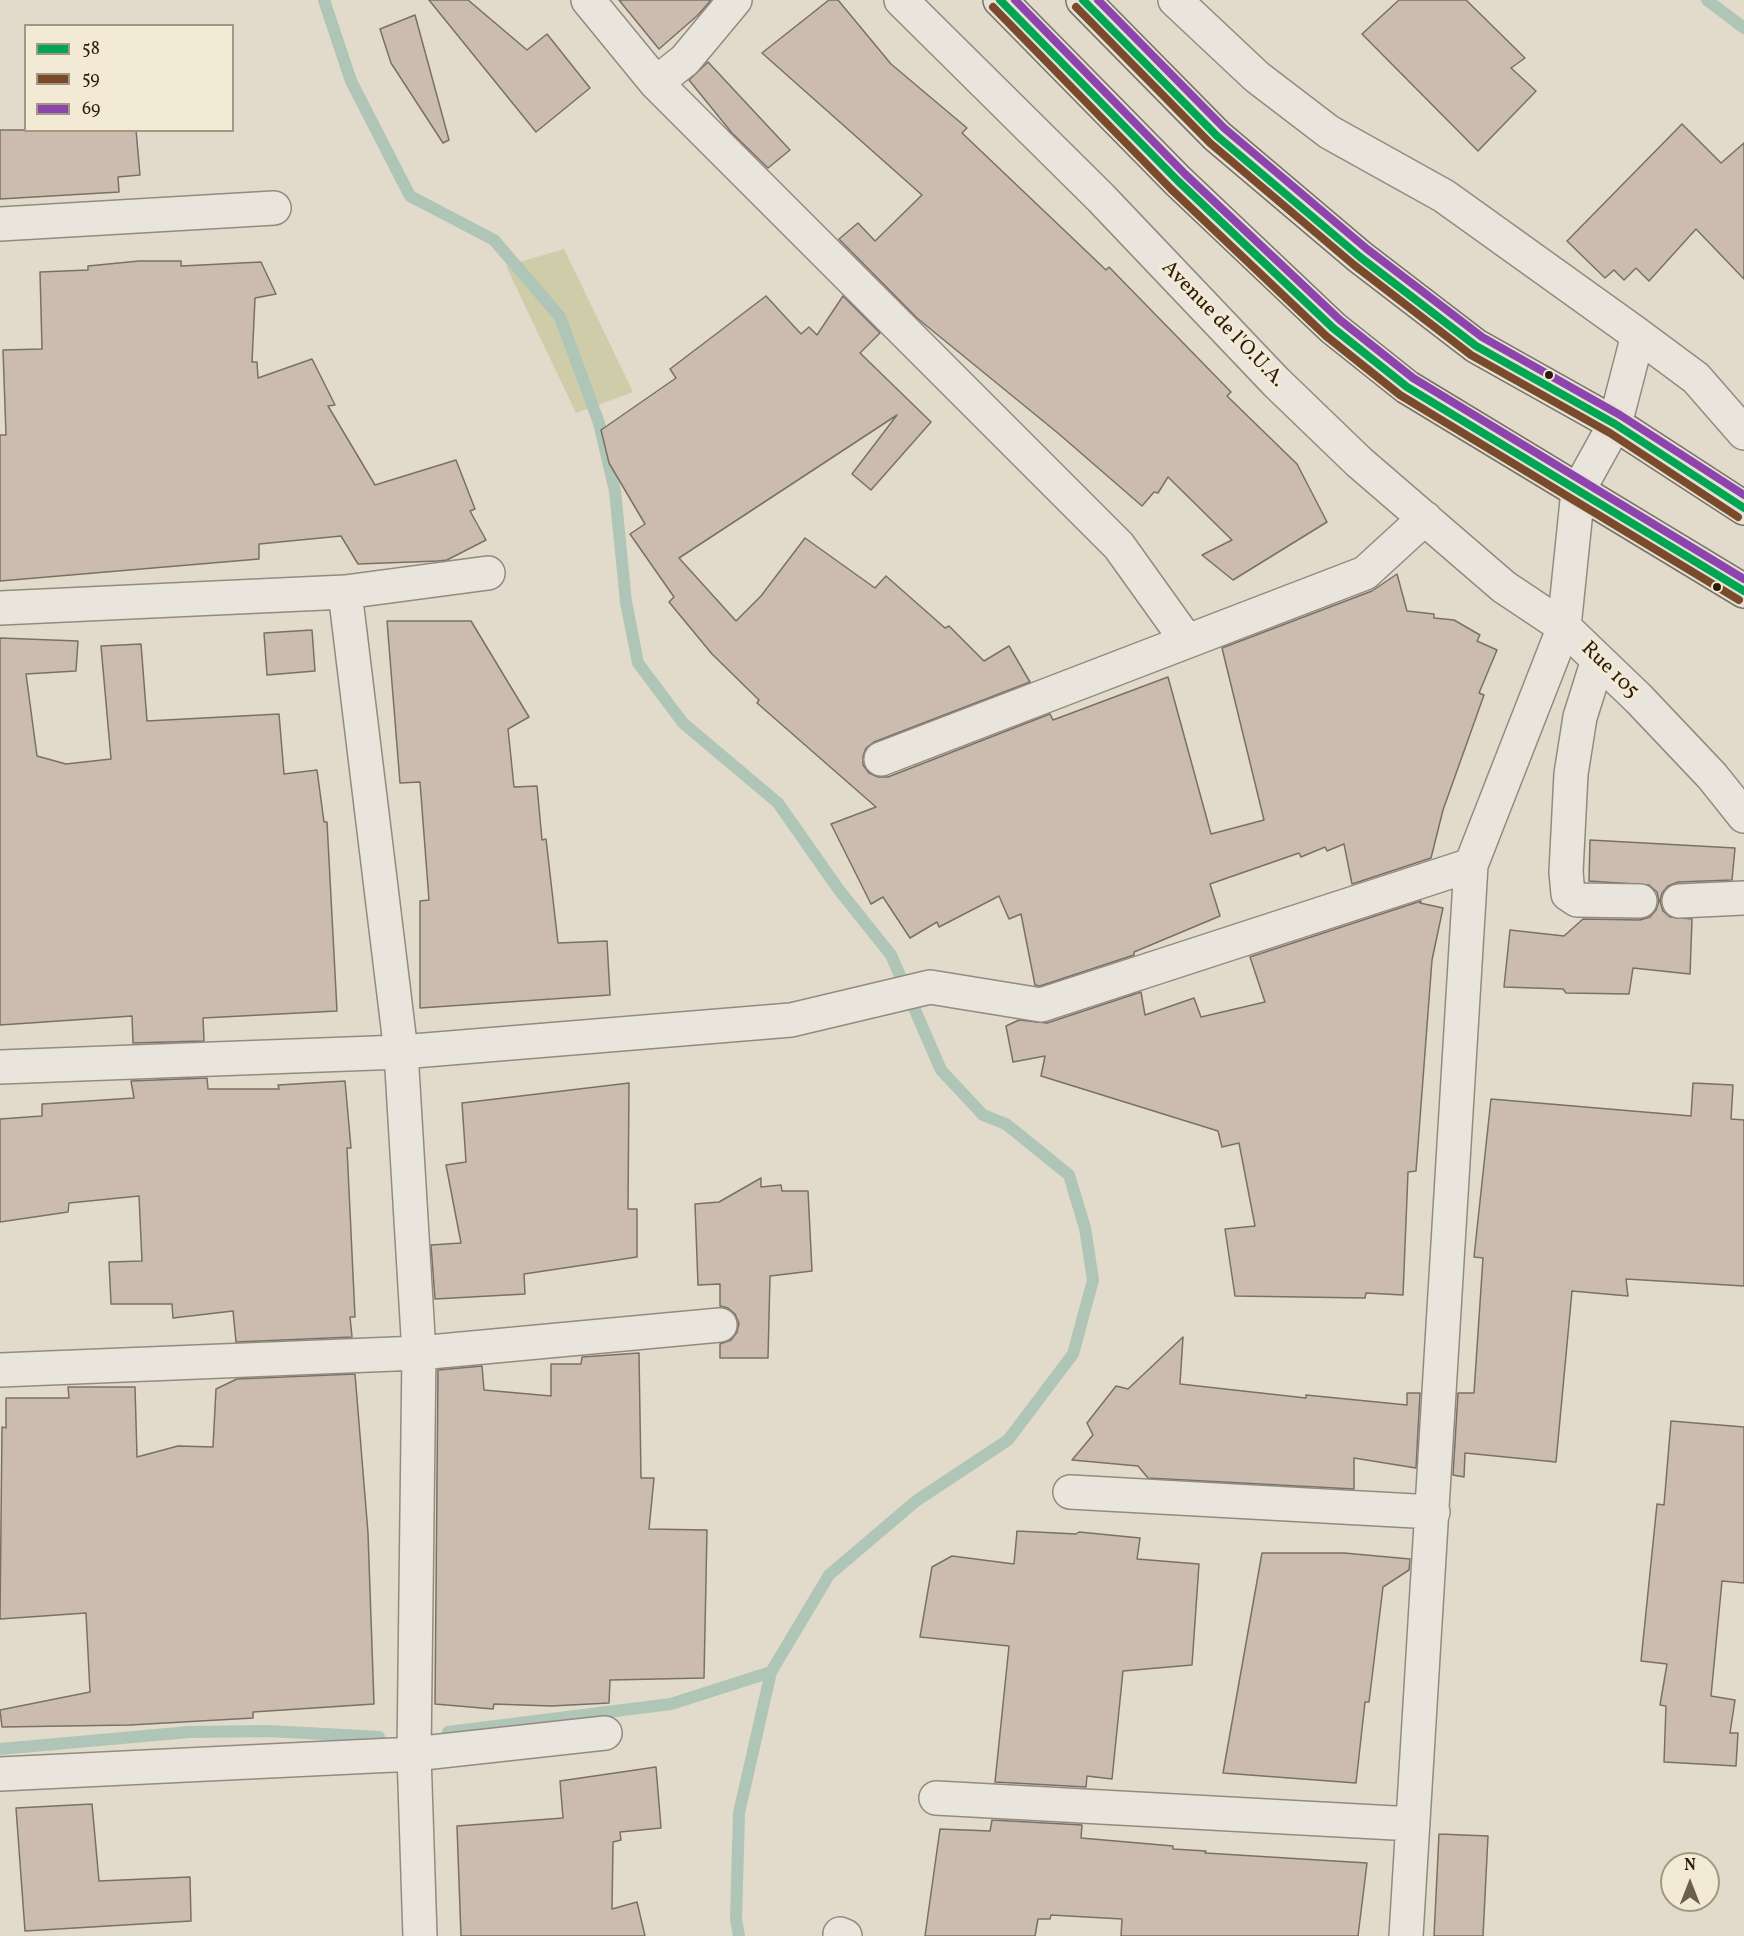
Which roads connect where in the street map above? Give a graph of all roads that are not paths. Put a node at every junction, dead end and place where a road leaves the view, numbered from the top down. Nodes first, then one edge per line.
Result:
1 (588, 0) edge
2 (735, 0) edge
3 (901, 0) edge
4 (1000, 0) edge
5 (1083, 0) edge
6 (1175, 0) edge
7 (656, 83) junction
8 (274, 208) dead end
9 (0, 224) edge
10 (1638, 335) junction
11 (1615, 424) junction
12 (1744, 433) edge
13 (1578, 491) junction
14 (1744, 508) edge
15 (1425, 518) junction
16 (488, 573) dead end
17 (1744, 591) edge
18 (345, 592) junction
19 (0, 608) edge
20 (1564, 627) junction
21 (1187, 641) junction
22 (1598, 660) junction
23 (881, 759) dead end
24 (1744, 816) edge
25 (1471, 865) junction
26 (1744, 898) edge
27 (1640, 901) dead end
28 (1679, 901) dead end
29 (401, 1052) junction
30 (0, 1067) edge
31 (720, 1324) dead end
32 (419, 1353) junction
33 (0, 1370) edge
34 (1070, 1492) dead end
35 (1433, 1512) junction
36 (605, 1733) dead end
37 (414, 1754) junction
38 (0, 1774) edge
39 (936, 1798) dead end
40 (1413, 1824) junction
41 (420, 1936) edge
42 (1406, 1936) edge

1 - 7 street
2 - 7 street
3 - 15 street, Avenue de l'O.U.A.
4 - 13 highway
5 - 11 highway
6 - 10 street
7 - 21 street
8 - 9 street
10 - 11 street
10 - 12 street
11 - 13 street
11 - 14 highway
13 - 17 highway
13 - 20 street, Rue 105
15 - 20 street, Avenue de l'O.U.A.
15 - 21 street
16 - 18 street
18 - 19 street
18 - 29 street
20 - 22 street, Rue 105
20 - 25 street
21 - 23 street
22 - 24 street, Rue 105
22 - 27 street
25 - 29 street
25 - 35 street
26 - 28 street
29 - 30 street
29 - 32 street
31 - 32 street
32 - 33 street
32 - 37 street
34 - 35 street
35 - 40 street
36 - 37 street
37 - 38 street
37 - 41 street
39 - 40 street
40 - 42 street

